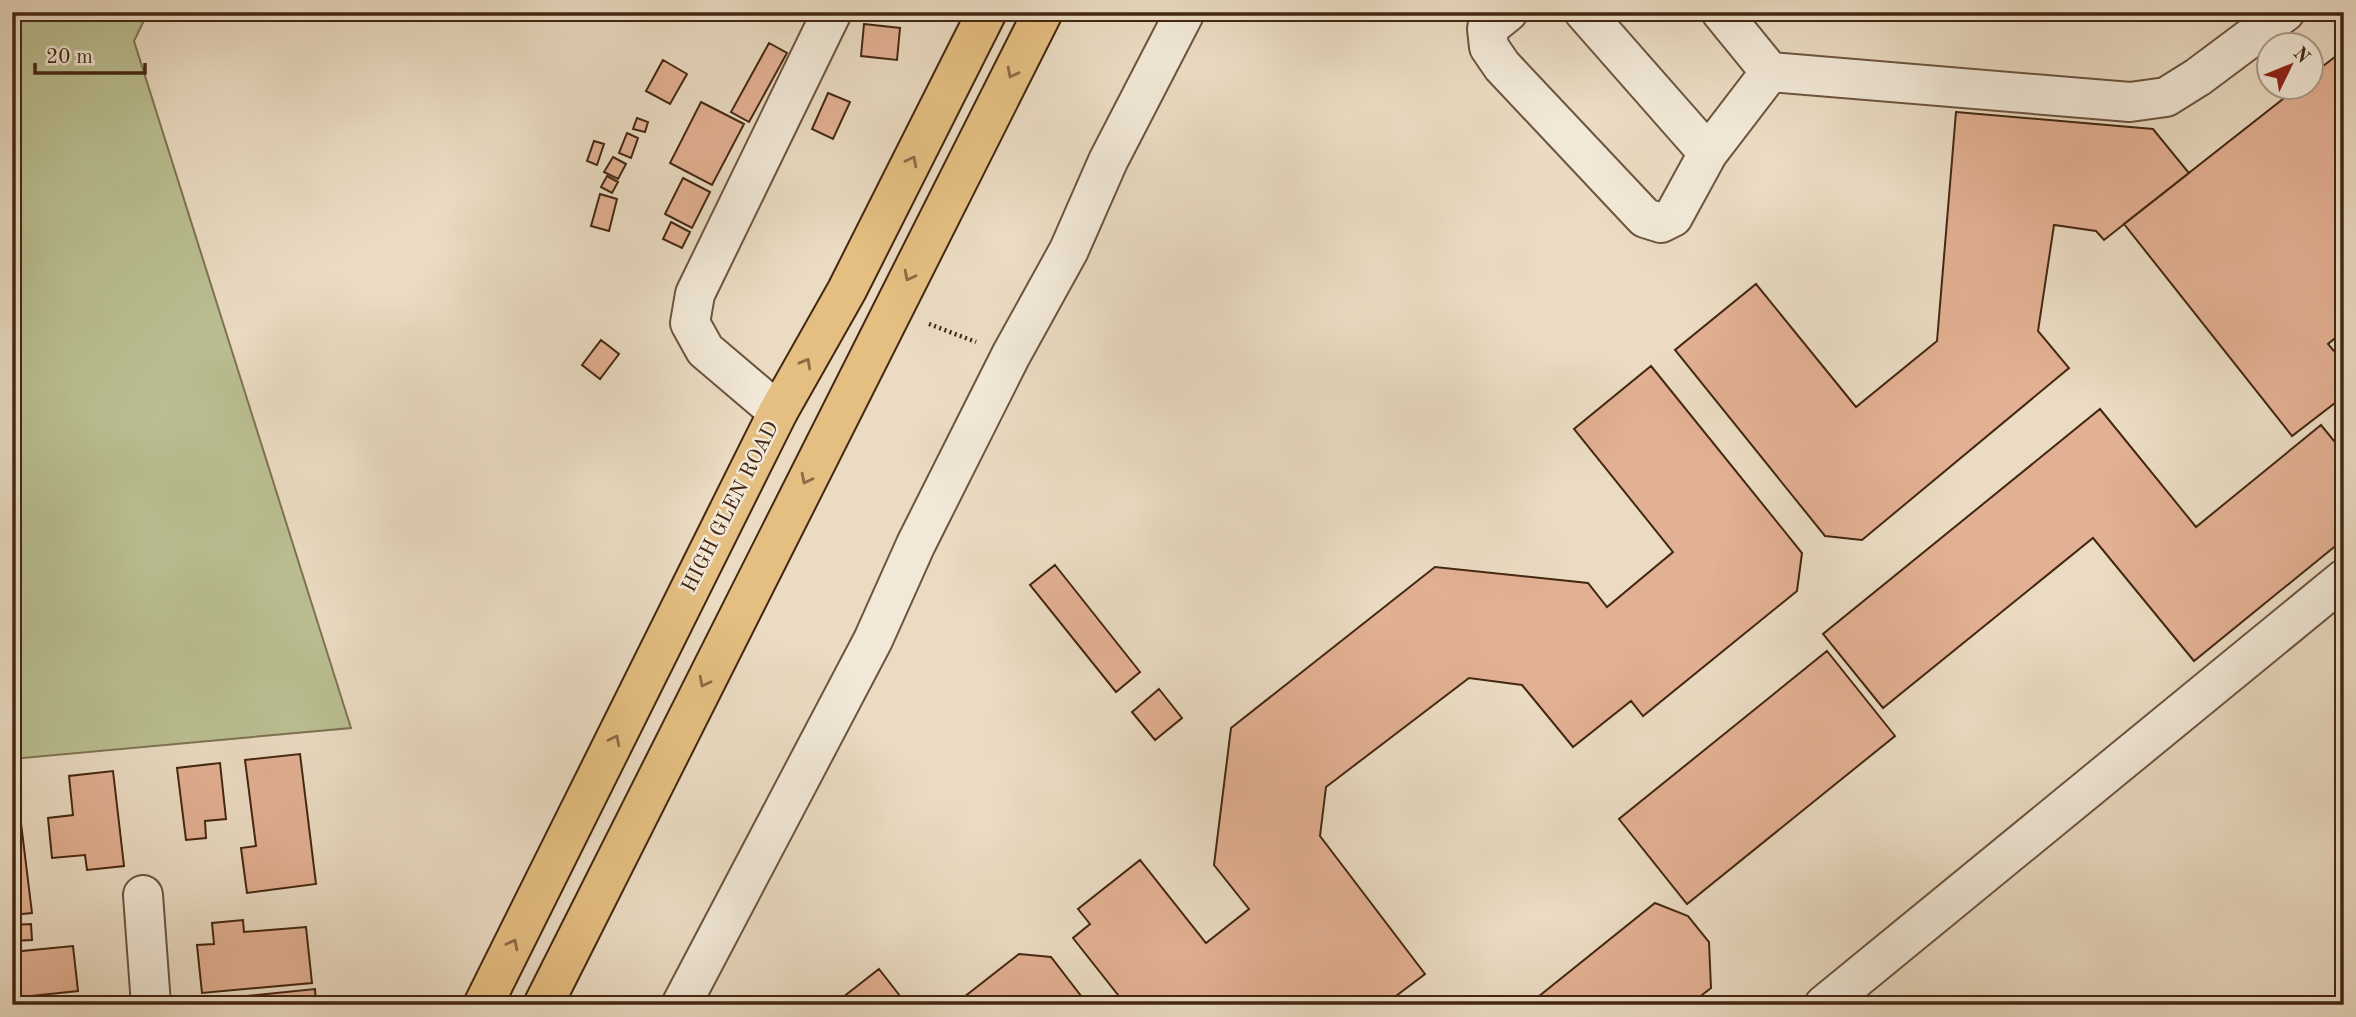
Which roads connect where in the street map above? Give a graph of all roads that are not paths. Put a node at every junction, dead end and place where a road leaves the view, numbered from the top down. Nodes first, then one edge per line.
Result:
1 (832, 12) edge
2 (987, 12) edge
3 (1043, 12) edge
4 (1185, 12) edge
5 (1508, 12) edge
6 (1584, 12) edge
7 (1721, 12) edge
8 (2285, 12) edge
9 (1770, 72) junction
10 (1708, 153) junction
11 (778, 412) junction
12 (2344, 579) edge
13 (143, 895) dead end
14 (151, 1005) edge
15 (482, 1005) edge
16 (543, 1005) edge
17 (681, 1005) edge
18 (1824, 1005) edge

1 - 11 street
11 -> 2 main road, HIGH GLEN ROAD
3 -> 16 main road
4 - 17 street
5 - 10 street
6 - 10 street
7 - 9 street
8 - 9 street
9 - 10 street
15 -> 11 main road, HIGH GLEN ROAD
12 - 18 street
13 - 14 street

